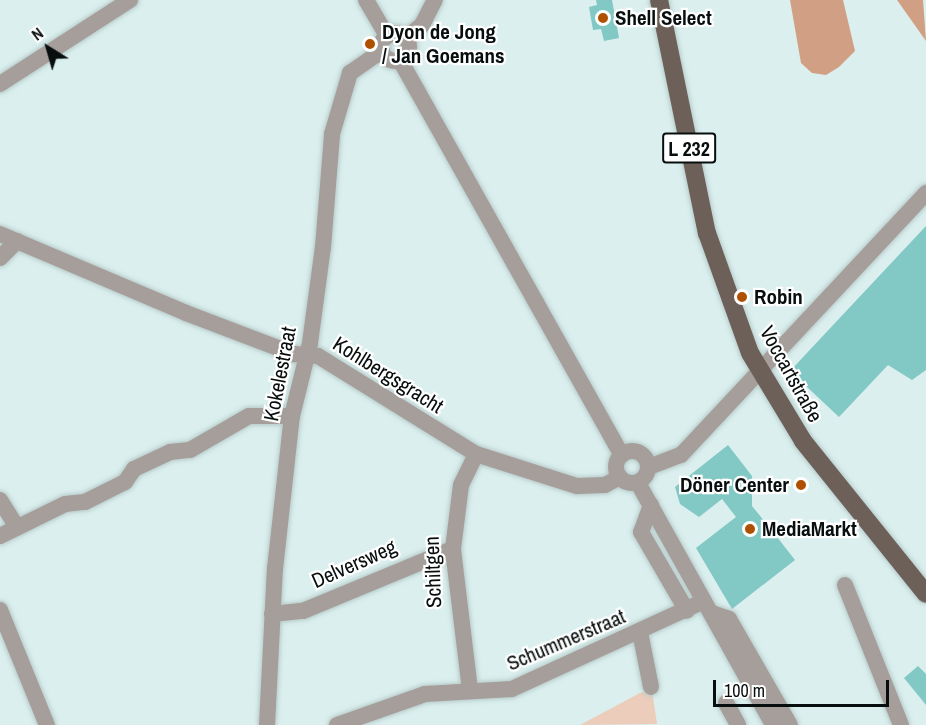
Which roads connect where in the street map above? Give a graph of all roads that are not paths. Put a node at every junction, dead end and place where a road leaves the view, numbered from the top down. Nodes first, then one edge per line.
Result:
1 (129, 0) edge
2 (366, 0) edge
3 (435, 0) edge
4 (659, 0) edge
5 (406, 38) junction
6 (385, 43) junction
7 (400, 60) junction
8 (0, 84) edge
9 (926, 193) edge
10 (0, 234) edge
11 (17, 241) junction
12 (0, 258) edge
13 (304, 356) junction
14 (760, 374) junction
15 (292, 416) junction
16 (477, 454) junction
17 (622, 455) junction
18 (648, 467) junction
19 (620, 477) junction
20 (638, 483) junction
21 (0, 500) edge
22 (651, 505) junction
23 (17, 527) junction
24 (0, 536) edge
25 (453, 549) junction
26 (845, 585) dead end
27 (926, 594) edge
28 (708, 607) junction
29 (0, 610) edge
30 (687, 611) junction
31 (272, 614) junction
32 (640, 632) junction
33 (7, 648) edge
34 (651, 687) dead end
35 (470, 690) junction
36 (726, 703) dead end
37 (47, 725) edge
38 (267, 725) edge
39 (337, 725) edge
40 (738, 725) edge
41 (773, 725) edge
42 (790, 725) edge
43 (901, 725) edge

1 - 8 street
2 - 6 street
3 - 5 street
4 - 14 main road, Voccartstraße / L 232
5 - 6 street
5 - 7 street
6 - 7 street
6 - 13 street, Kokelestraat
7 - 17 street
9 - 14 street
10 - 11 street, Kohlbergsgracht
11 - 12 street
11 - 13 street, Kohlbergsgracht
13 - 15 street, Kokelestraat
13 - 16 street, Kohlbergsgracht
14 - 18 street
14 - 27 main road, Voccartstraße / L 232
15 - 23 street
15 - 31 street, Kokelestraat
16 - 19 street, Kohlbergsgracht
16 - 25 street, Schiltgen
17 - 18 street
17 - 19 street
18 - 20 street
19 - 20 street
20 - 22 street
21 - 23 street
22 - 28 street
22 - 30 street
23 - 24 street
25 - 31 street, Delversweg
25 - 35 street, Schiltgen
26 - 43 street
28 - 30 street, Schummerstraat
28 - 41 street
28 - 42 street
29 - 33 street
30 - 32 street, Schummerstraat
31 - 38 street, Kokelestraat
32 - 34 street
32 - 35 street, Schummerstraat
33 - 37 street
35 - 39 street, Schummerstraat
36 - 40 street

